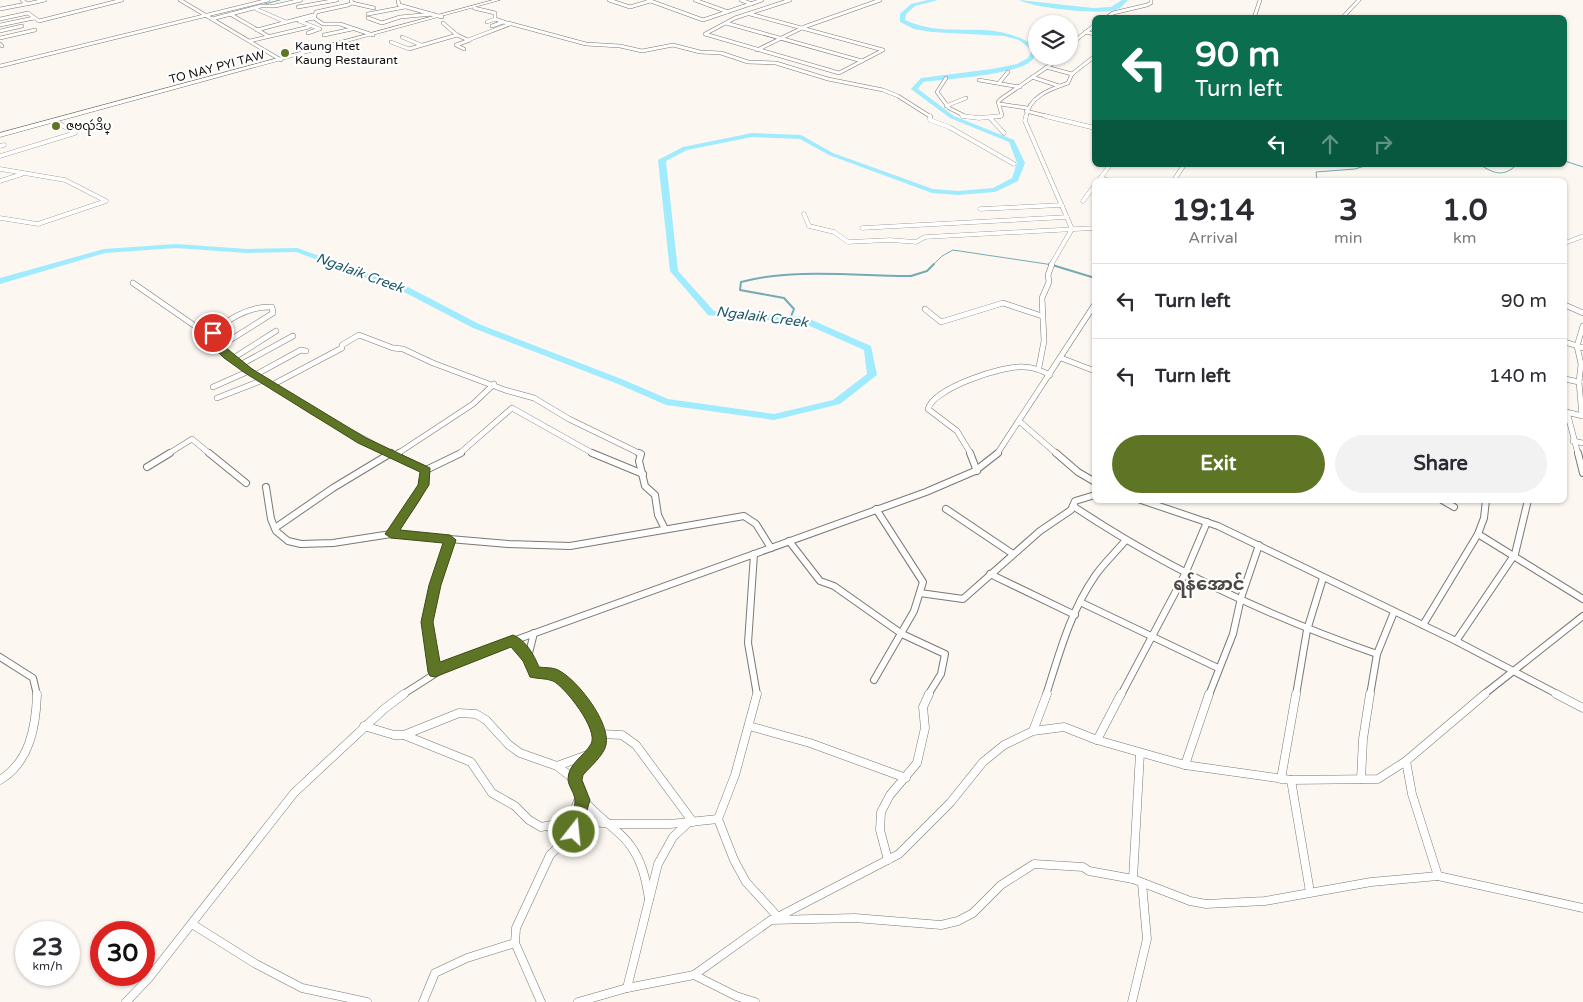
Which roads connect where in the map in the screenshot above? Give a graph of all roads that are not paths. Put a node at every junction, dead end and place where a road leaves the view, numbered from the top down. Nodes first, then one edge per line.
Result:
1 (22, 0) edge
2 (44, 0) edge
3 (122, 0) edge
4 (180, 0) edge
5 (268, 0) edge
6 (301, 0) edge
7 (337, 0) edge
8 (361, 0) edge
9 (398, 0) edge
10 (498, 0) edge
11 (609, 0) edge
12 (650, 0) edge
13 (695, 0) edge
14 (741, 0) edge
15 (762, 0) edge
16 (790, 0) edge
17 (878, 0) edge
18 (1151, 0) edge
19 (1260, 0) edge
20 (1359, 0) edge
21 (352, 1) edge
22 (26, 4) junction
23 (420, 4) dead end
24 (752, 4) junction
25 (298, 7) dead end
26 (405, 7) junction
27 (253, 8) junction
28 (374, 8) dead end
29 (413, 8) junction
30 (474, 8) junction
31 (0, 9) edge
32 (728, 12) junction
33 (230, 14) junction
34 (368, 14) dead end
35 (433, 14) junction
36 (750, 14) junction
37 (1110, 15) edge
38 (1255, 15) edge
39 (1345, 15) edge
40 (207, 16) junction
41 (314, 16) junction
42 (388, 16) dead end
43 (442, 17) junction
44 (7, 18) junction
45 (34, 18) junction
46 (368, 18) dead end
47 (0, 19) edge
48 (212, 19) junction
49 (394, 19) junction
50 (495, 19) junction
51 (286, 22) junction
52 (487, 22) dead end
53 (503, 22) junction
54 (443, 23) dead end
55 (508, 23) junction
56 (726, 23) junction
57 (330, 24) junction
58 (0, 25) edge
59 (22, 26) dead end
60 (492, 26) dead end
61 (309, 27) junction
62 (804, 27) junction
63 (1092, 27) edge
64 (320, 29) junction
65 (354, 29) junction
66 (35, 30) dead end
67 (258, 30) junction
68 (0, 32) edge
69 (1085, 32) junction
70 (308, 33) dead end
71 (1092, 33) edge
72 (324, 35) dead end
73 (373, 35) junction
74 (457, 35) junction
75 (268, 36) junction
76 (402, 37) dead end
77 (0, 38) edge
78 (781, 38) junction
79 (470, 40) junction
80 (1078, 40) edge
81 (250, 41) junction
82 (391, 42) dead end
83 (421, 46) junction
84 (464, 49) dead end
85 (758, 50) junction
86 (1092, 58) edge
87 (281, 60) junction
88 (862, 61) junction
89 (1049, 65) edge
90 (0, 66) edge
91 (1046, 67) junction
92 (1008, 72) dead end
93 (1072, 74) junction
94 (1032, 77) junction
95 (946, 78) dead end
96 (979, 80) dead end
97 (999, 83) junction
98 (1060, 86) junction
99 (1020, 87) junction
100 (966, 98) dead end
101 (1000, 104) junction
102 (946, 106) junction
103 (1027, 110) junction
104 (990, 118) junction
105 (55, 121) junction
106 (1092, 127) edge
107 (1004, 133) dead end
108 (0, 135) edge
109 (0, 156) edge
110 (1014, 164) dead end
111 (1108, 167) edge
112 (1183, 167) edge
113 (0, 169) edge
114 (22, 174) junction
115 (1100, 178) edge
116 (1175, 178) edge
117 (0, 181) edge
118 (1092, 189) edge
119 (1083, 201) dead end
120 (1062, 205) junction
121 (980, 209) dead end
122 (804, 214) dead end
123 (1067, 217) junction
124 (0, 218) edge
125 (862, 228) dead end
126 (1092, 228) edge
127 (1072, 229) junction
128 (1583, 236) edge
129 (1567, 242) edge
130 (133, 282) dead end
131 (1567, 306) edge
132 (925, 309) dead end
133 (1092, 309) edge
134 (1583, 312) edge
135 (1042, 316) junction
136 (1583, 326) edge
137 (276, 331) dead end
138 (293, 336) dead end
139 (208, 337) junction
140 (1567, 343) edge
141 (220, 346) junction
142 (1577, 346) junction
143 (1583, 348) edge
144 (306, 351) dead end
145 (1060, 358) junction
146 (232, 359) junction
147 (240, 364) junction
148 (1039, 367) junction
149 (1092, 370) edge
150 (249, 371) junction
151 (255, 375) junction
152 (1050, 375) junction
153 (1567, 379) edge
154 (263, 380) junction
155 (1578, 382) junction
156 (494, 384) junction
157 (272, 385) junction
158 (213, 387) dead end
159 (217, 398) dead end
160 (1567, 412) edge
161 (1567, 416) edge
162 (1583, 416) edge
163 (1019, 422) junction
164 (1573, 441) junction
165 (1583, 443) edge
166 (394, 454) junction
167 (147, 466) dead end
168 (426, 470) junction
169 (977, 471) junction
170 (1583, 473) edge
171 (643, 474) junction
172 (1092, 480) edge
173 (246, 483) dead end
174 (266, 487) dead end
175 (1092, 496) edge
176 (1150, 503) edge
177 (1446, 503) edge
178 (1486, 503) edge
179 (1527, 503) edge
180 (1073, 506) junction
181 (1454, 508) dead end
182 (876, 509) junction
183 (946, 509) dead end
184 (1207, 522) junction
185 (275, 528) junction
186 (664, 529) junction
187 (391, 534) junction
188 (1478, 534) junction
189 (450, 540) junction
190 (790, 541) junction
191 (1125, 541) junction
192 (1259, 546) junction
193 (771, 548) junction
194 (754, 554) junction
195 (1013, 554) junction
196 (1514, 554) junction
197 (990, 574) junction
198 (1185, 574) junction
199 (1323, 578) junction
200 (920, 592) junction
201 (1241, 598) junction
202 (1583, 599) edge
203 (1080, 602) junction
204 (1394, 612) junction
205 (1074, 615) junction
206 (1583, 616) edge
207 (1423, 625) junction
208 (1307, 630) junction
209 (534, 633) junction
210 (902, 634) junction
211 (1153, 636) junction
212 (513, 641) junction
213 (1456, 641) junction
214 (1377, 654) junction
215 (0, 657) edge
216 (528, 657) junction
217 (1218, 668) junction
218 (1514, 670) junction
219 (435, 672) junction
220 (874, 680) dead end
221 (1583, 708) edge
222 (364, 726) junction
223 (749, 726) junction
224 (1033, 731) junction
225 (600, 734) junction
226 (404, 735) junction
227 (1097, 740) junction
228 (1140, 753) junction
229 (591, 754) junction
230 (1406, 761) junction
231 (1185, 765) junction
232 (557, 766) junction
233 (906, 778) junction
234 (1281, 779) junction
235 (1361, 779) junction
236 (0, 780) edge
237 (575, 780) junction
238 (1291, 780) junction
239 (581, 797) junction
240 (718, 819) junction
241 (578, 820) junction
242 (691, 822) junction
243 (560, 823) junction
244 (611, 824) junction
245 (549, 826) junction
246 (557, 847) junction
247 (888, 860) junction
248 (1438, 876) junction
249 (1133, 879) junction
250 (1142, 883) junction
251 (1310, 892) junction
252 (649, 899) junction
253 (1583, 908) edge
254 (775, 919) junction
255 (192, 924) junction
256 (515, 943) junction
257 (694, 975) junction
258 (627, 988) junction
259 (126, 1002) edge
260 (367, 1002) edge
261 (422, 1002) edge
262 (540, 1002) edge
263 (578, 1002) edge
264 (755, 1002) edge
265 (1132, 1002) edge

1 - 22 street
2 - 22 street
3 - 45 street
4 - 40 street
5 - 40 street
6 - 27 street
7 - 25 street
8 - 21 street
9 - 26 street
10 - 30 main road, TO NAY PYI TAW
11 - 12 street
12 - 32 street
13 - 32 street
14 - 24 street
15 - 24 street
16 - 36 street
17 - 62 street
18 - 37 street
19 - 38 street
20 - 39 street
21 - 28 street
21 - 41 street
22 - 31 street
23 - 29 street
24 - 32 street
26 - 29 street
26 - 34 street
27 - 33 street
27 - 51 street
29 - 35 street
30 - 43 main road, TO NAY PYI TAW
30 - 50 street
31 - 44 street
33 - 48 street
33 - 67 street
35 - 43 street
35 - 49 street
36 - 56 street
36 - 62 street
40 - 48 street
40 - 90 street
41 - 51 street
41 - 57 street
41 - 61 street
42 - 49 street
43 - 73 main road, TO NAY PYI TAW
44 - 45 street
44 - 47 street
45 - 58 street
46 - 49 street
48 - 81 street
50 - 52 street
50 - 53 street
51 - 67 street
53 - 55 street
53 - 60 street
54 - 74 street
55 - 79 street
55 - 110 street
56 - 78 street
56 - 85 street
57 - 64 street
57 - 65 street
59 - 68 street
61 - 64 street
61 - 75 street
62 - 78 street
62 - 88 street
63 - 69 street
64 - 70 street
65 - 72 street
65 - 73 street
66 - 77 street
67 - 75 street
69 - 71 street
69 - 80 street
73 - 87 main road, TO NAY PYI TAW
74 - 79 street
74 - 83 street
75 - 81 street
76 - 83 street
78 - 85 street
78 - 88 street
79 - 84 street
81 - 87 street
82 - 83 street
85 - 88 street
86 - 93 street
87 - 105 main road, TO NAY PYI TAW
89 - 91 street
91 - 93 street
91 - 94 street
92 - 97 street
93 - 98 street
94 - 98 street
94 - 99 street
95 - 102 street
96 - 97 street
97 - 99 street
98 - 103 street
99 - 101 street
100 - 102 street
101 - 103 street
101 - 104 street
102 - 104 street
103 - 106 street
103 - 120 street
104 - 107 street
105 - 108 main road, TO NAY PYI TAW
105 - 109 street
111 - 115 street
112 - 116 street
113 - 114 street
114 - 117 street
114 - 124 street
118 - 119 street
120 - 121 street
120 - 123 street
122 - 127 street
123 - 125 street
123 - 127 street
126 - 127 street
127 - 135 street
128 - 129 street
130 - 139 street
131 - 134 street
132 - 135 street
133 - 145 street
135 - 148 street
136 - 142 street
137 - 146 street
138 - 147 street
139 - 141 street
139 - 141 street
140 - 142 street
141 - 146 street
142 - 143 street
142 - 155 street
144 - 151 street
145 - 149 street
145 - 152 street
146 - 147 street
147 - 150 street
148 - 152 street
148 - 169 street
150 - 151 street
150 - 158 street
151 - 154 street
152 - 163 street
153 - 155 street
154 - 157 street
154 - 159 street
155 - 162 street
156 - 157 street
156 - 166 street
156 - 171 street
157 - 166 street
160 - 162 street
161 - 164 street
163 - 169 street
163 - 172 street
164 - 165 street
164 - 170 street
166 - 168 street
166 - 185 street
167 - 173 street
168 - 171 street
168 - 187 street
169 - 182 street
171 - 186 street
174 - 185 street
175 - 180 street
176 - 184 street
177 - 181 street
178 - 188 street
179 - 196 street
180 - 191 street
180 - 195 street
182 - 190 street
182 - 200 street
183 - 195 street
184 - 192 street
184 - 198 street
185 - 187 street
186 - 189 street
186 - 193 street
187 - 189 street
188 - 196 street
188 - 207 street
189 - 219 street
190 - 193 street
190 - 210 street
191 - 198 street
191 - 203 street
192 - 199 street
192 - 201 street
193 - 194 street
194 - 209 street
194 - 223 street
195 - 197 street
196 - 202 street
196 - 213 street
197 - 200 street
197 - 205 street
198 - 201 street
198 - 211 street
199 - 204 street
199 - 208 street
200 - 210 street
201 - 208 street
201 - 217 street
203 - 205 street
203 - 211 street
204 - 207 street
204 - 214 street
205 - 224 street
206 - 218 street
207 - 213 street
208 - 214 street
208 - 234 street
209 - 212 street
209 - 216 street
210 - 220 street
210 - 233 street
211 - 217 street
211 - 227 street
212 - 216 street
212 - 219 street
213 - 218 street
214 - 235 street
215 - 236 street
216 - 225 street
217 - 231 street
218 - 221 street
218 - 230 street
219 - 222 street
222 - 226 street
222 - 255 street
223 - 233 street
223 - 240 street
224 - 227 street
224 - 247 street
225 - 229 street
225 - 242 street
226 - 232 street
226 - 245 street
227 - 228 street
228 - 231 street
228 - 249 street
229 - 232 street
229 - 237 street
230 - 235 street
230 - 248 street
231 - 234 street
232 - 237 street
233 - 247 street
234 - 238 street
235 - 238 street
237 - 239 street
238 - 251 street
239 - 241 street
239 - 243 street
239 - 244 street
240 - 242 street
240 - 254 street
241 - 243 street
241 - 244 street
241 - 246 street
242 - 244 street
242 - 252 street
243 - 245 street
244 - 252 street
245 - 246 street
246 - 256 street
247 - 254 street
248 - 251 street
248 - 253 street
249 - 250 street
249 - 254 street
250 - 251 street
250 - 265 street
252 - 258 street
254 - 257 street
255 - 259 street
255 - 260 street
256 - 261 street
256 - 262 street
257 - 258 street
257 - 264 street
258 - 263 street

